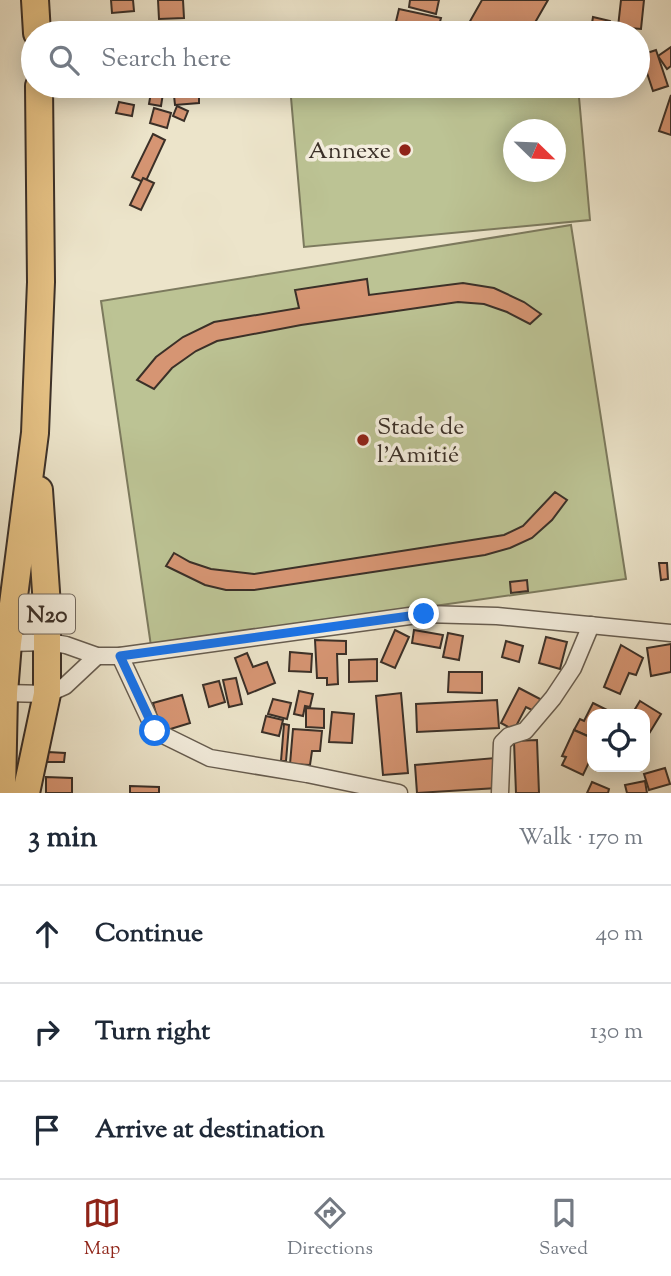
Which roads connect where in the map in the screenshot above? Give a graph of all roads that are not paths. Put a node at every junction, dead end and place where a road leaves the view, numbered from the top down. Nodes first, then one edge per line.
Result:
1 (35, 0) edge
2 (36, 21) edge
3 (39, 98) edge
4 (35, 433) junction
5 (591, 625) junction
6 (671, 633) edge
7 (48, 642) junction
8 (8, 643) junction
9 (97, 656) junction
10 (120, 656) junction
11 (4, 693) junction
12 (47, 694) junction
13 (2, 793) edge
14 (26, 793) edge
15 (399, 793) edge
16 (500, 793) edge

1 - 2 main road
3 - 4 main road, N20
4 - 7 main road, N20
4 - 8 main road, N20
5 - 6 street
5 - 10 street
5 - 16 street
7 - 8 street
7 - 9 street
7 - 12 main road, N20
8 - 11 main road, N20
9 - 10 street
9 - 12 street
10 - 15 street
11 - 12 street
11 - 13 main road, N20
12 - 14 main road, N20

